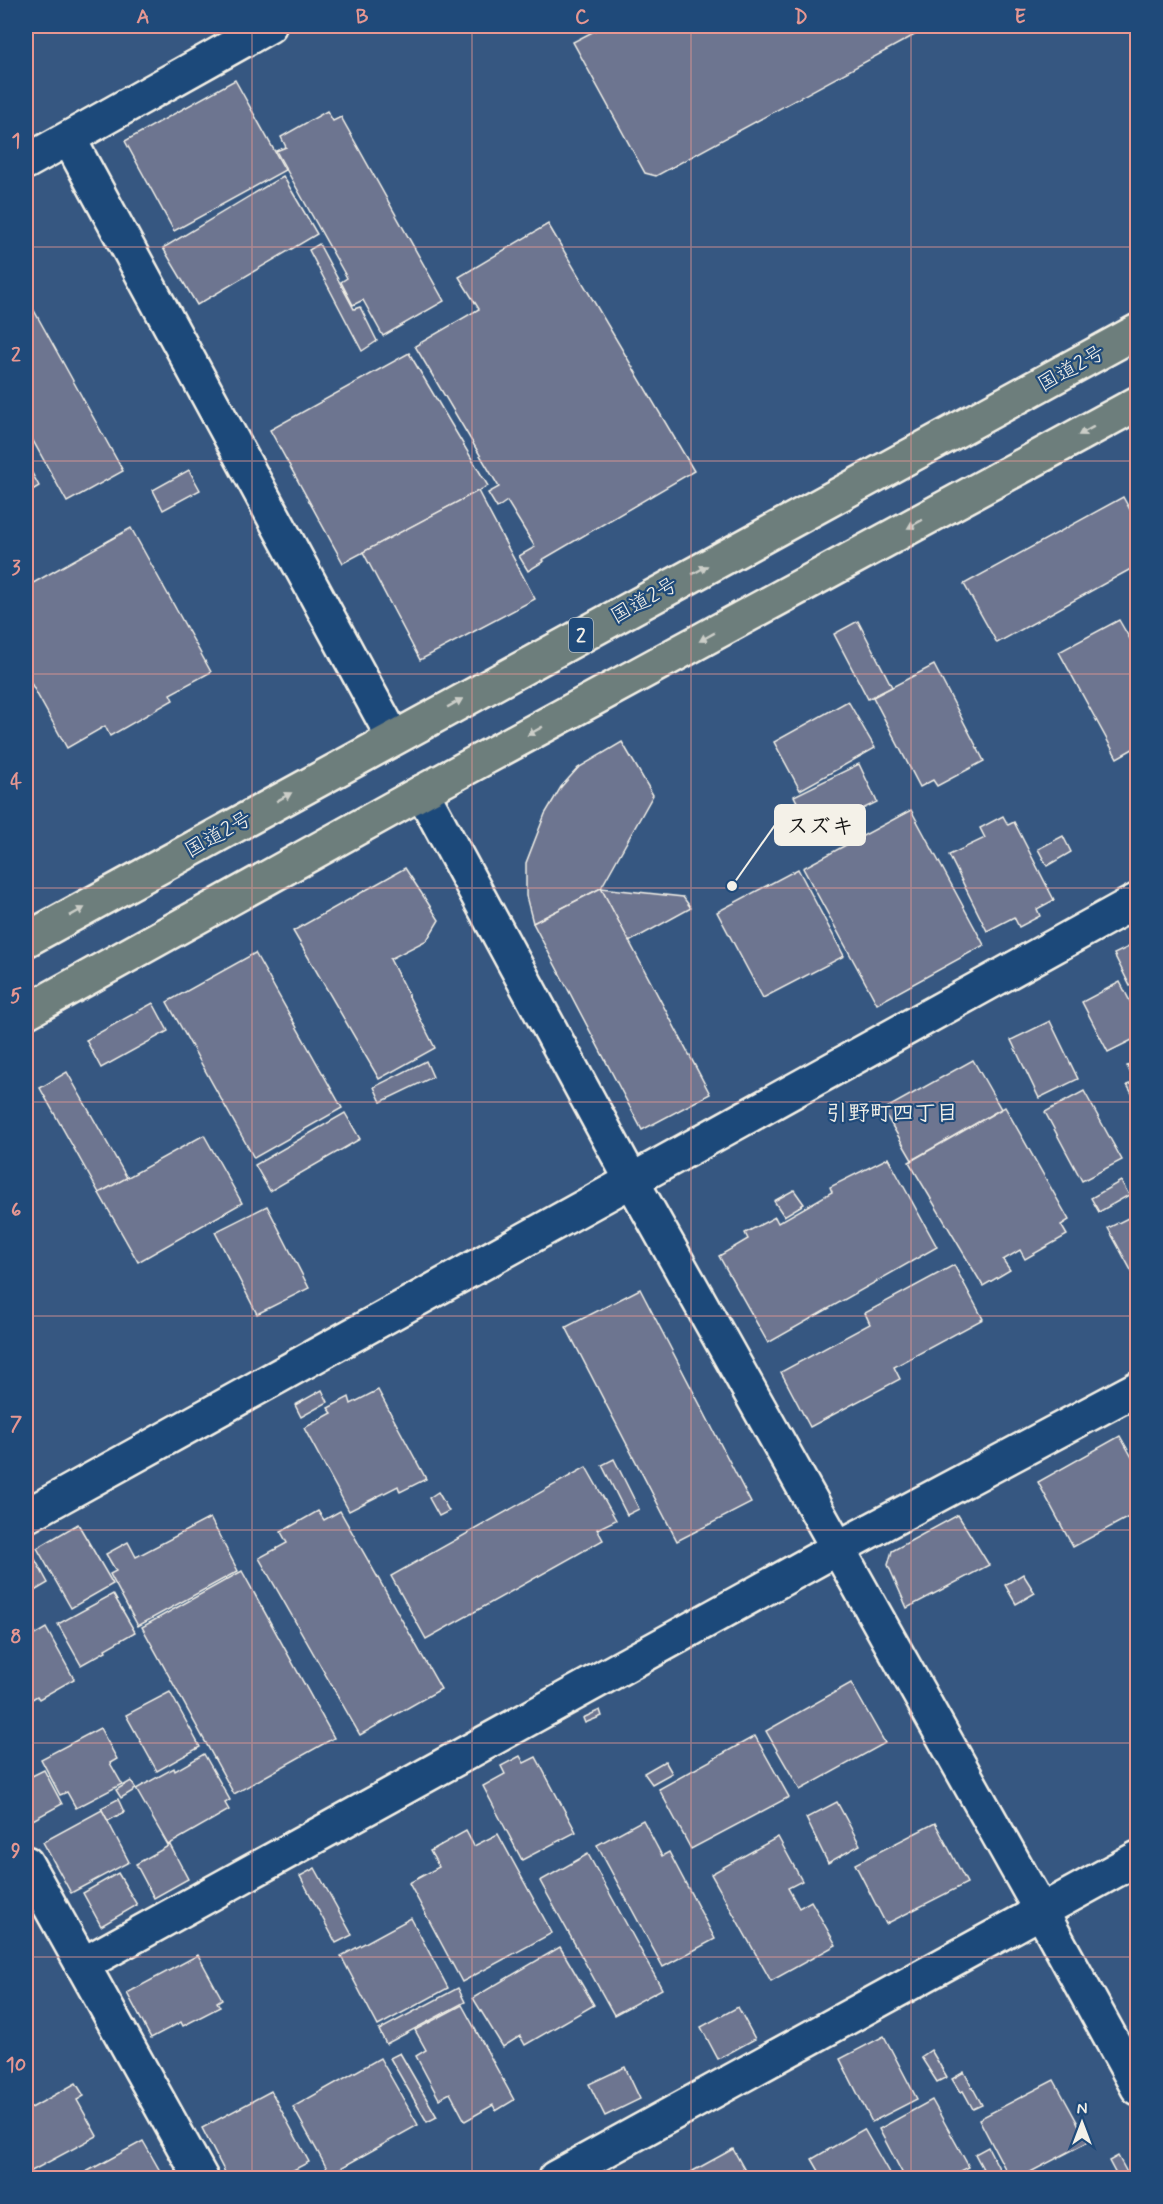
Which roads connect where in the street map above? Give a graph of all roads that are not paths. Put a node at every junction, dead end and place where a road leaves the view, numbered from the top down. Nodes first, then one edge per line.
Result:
1 (268, 26) edge
2 (69, 139) junction
3 (26, 162) edge
4 (1137, 331) edge
5 (1137, 403) edge
6 (393, 737) junction
7 (422, 792) junction
8 (1137, 900) edge
9 (26, 940) edge
10 (26, 1012) edge
11 (632, 1181) junction
12 (1137, 1388) edge
13 (26, 1516) edge
14 (838, 1548) junction
15 (1137, 1858) edge
16 (26, 1863) edge
17 (1041, 1911) junction
18 (82, 1965) junction
19 (1137, 2088) edge
20 (201, 2178) edge
21 (555, 2178) edge

1 - 2 street
2 - 3 street
2 - 6 street
6 -> 4 highway, 国道2号 / 2
5 -> 7 highway
9 -> 6 highway, 国道2号 / 2
7 - 10 highway
7 - 11 street
8 - 11 street
11 - 13 street
11 - 14 street
12 - 14 street
14 - 17 street
14 - 18 street
15 - 17 street
16 - 18 street
17 - 19 street
17 - 21 street
18 - 20 street

